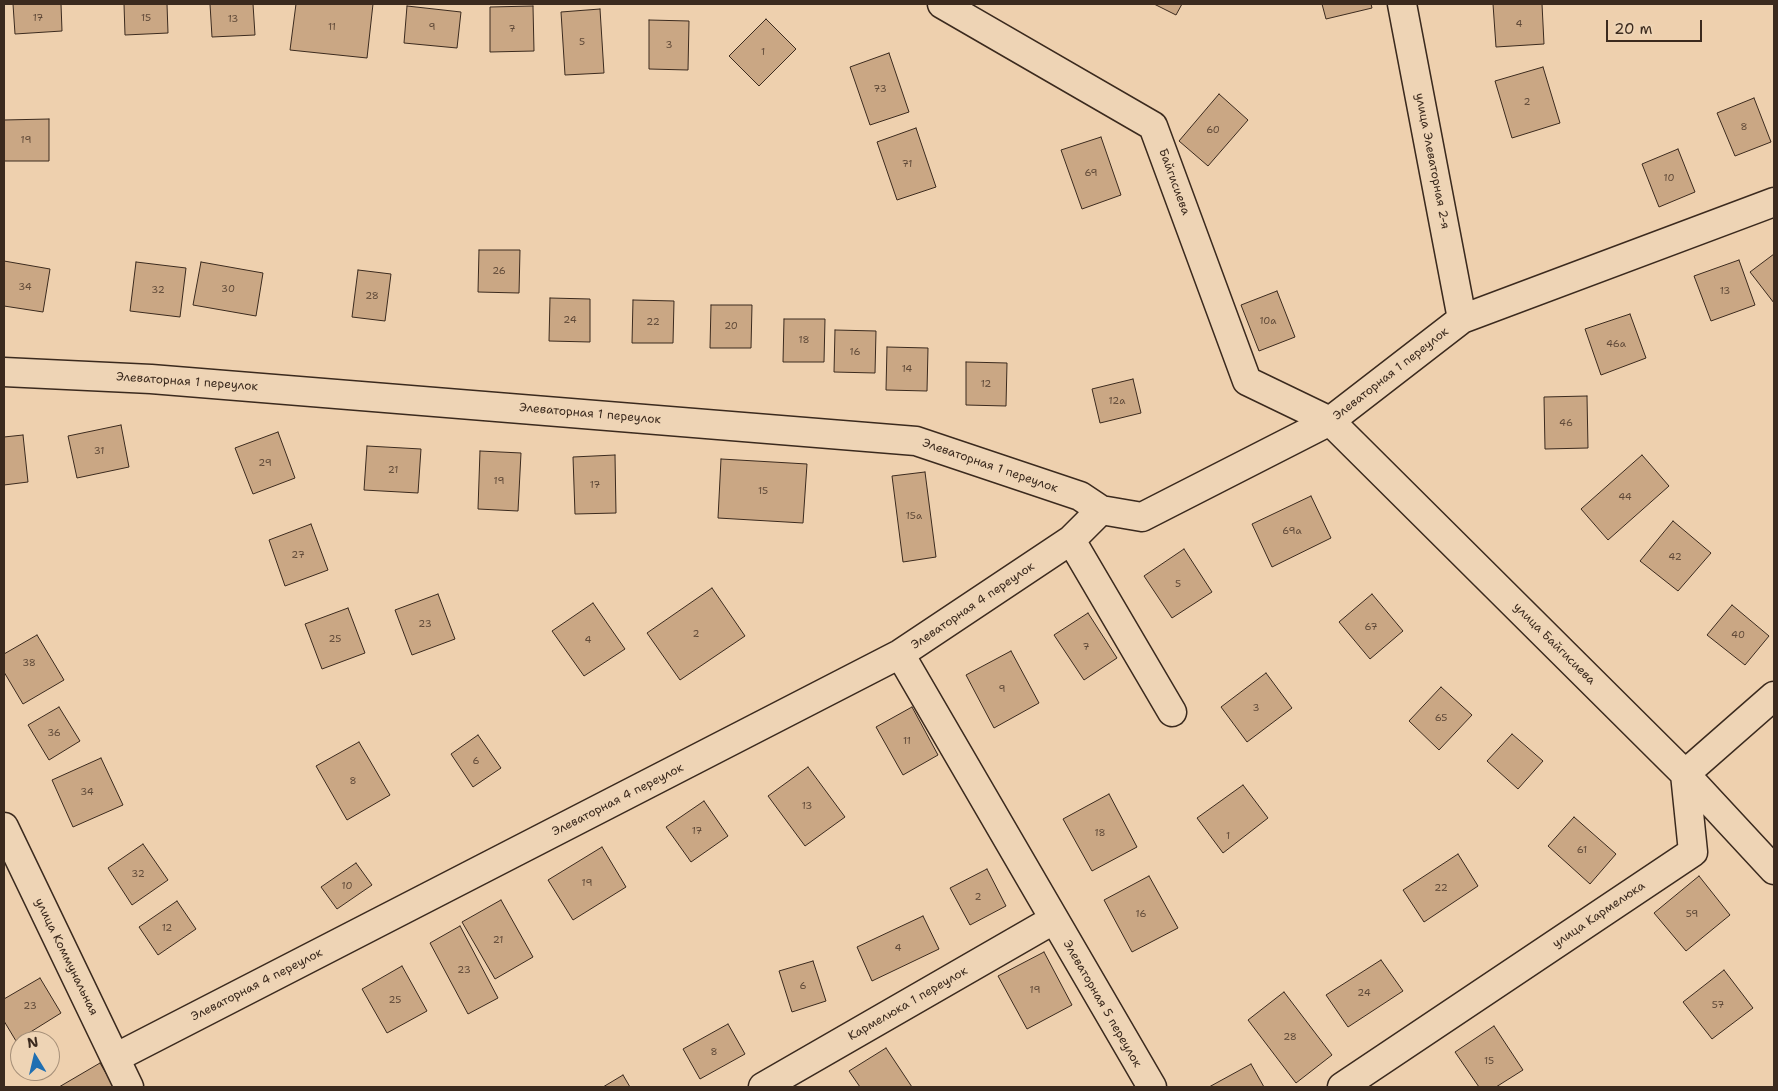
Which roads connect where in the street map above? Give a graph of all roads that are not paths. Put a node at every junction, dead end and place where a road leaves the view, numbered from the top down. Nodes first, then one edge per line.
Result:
1 (942, 4) edge
2 (1402, 4) edge
3 (1774, 202) edge
4 (1462, 318) junction
5 (4, 372) edge
6 (1330, 421) junction
7 (1101, 510) junction
8 (1071, 540) junction
9 (900, 654) junction
10 (1774, 696) edge
11 (1172, 712) dead end
12 (1686, 774) junction
13 (4, 827) edge
14 (1774, 870) edge
15 (1053, 920) junction
16 (115, 1058) junction
17 (129, 1087) edge
18 (763, 1087) edge
19 (1152, 1087) edge
20 (1342, 1087) edge

1 - 6 street, Байгисиева
2 - 4 street, улица Элеваторная 2-я
3 - 4 street, Элеваторная 1 переулок
4 - 6 street, Элеваторная 1 переулок
5 - 7 street, Элеваторная 1 переулок
6 - 7 street, Элеваторная 1 переулок
6 - 12 street, улица Байгисиева
7 - 8 street, Элеваторная 4 переулок
8 - 9 street, Элеваторная 4 переулок
8 - 11 street
9 - 15 street, Элеваторная 5 переулок
9 - 16 street, Элеваторная 4 переулок
10 - 12 street
12 - 14 street, улица Байгисиева
12 - 20 street, улица Кармелюка
13 - 16 street, улица Коммунальная
15 - 18 street, Кармелюка 1 переулок
15 - 19 street, Элеваторная 5 переулок
16 - 17 street, улица Коммунальная

